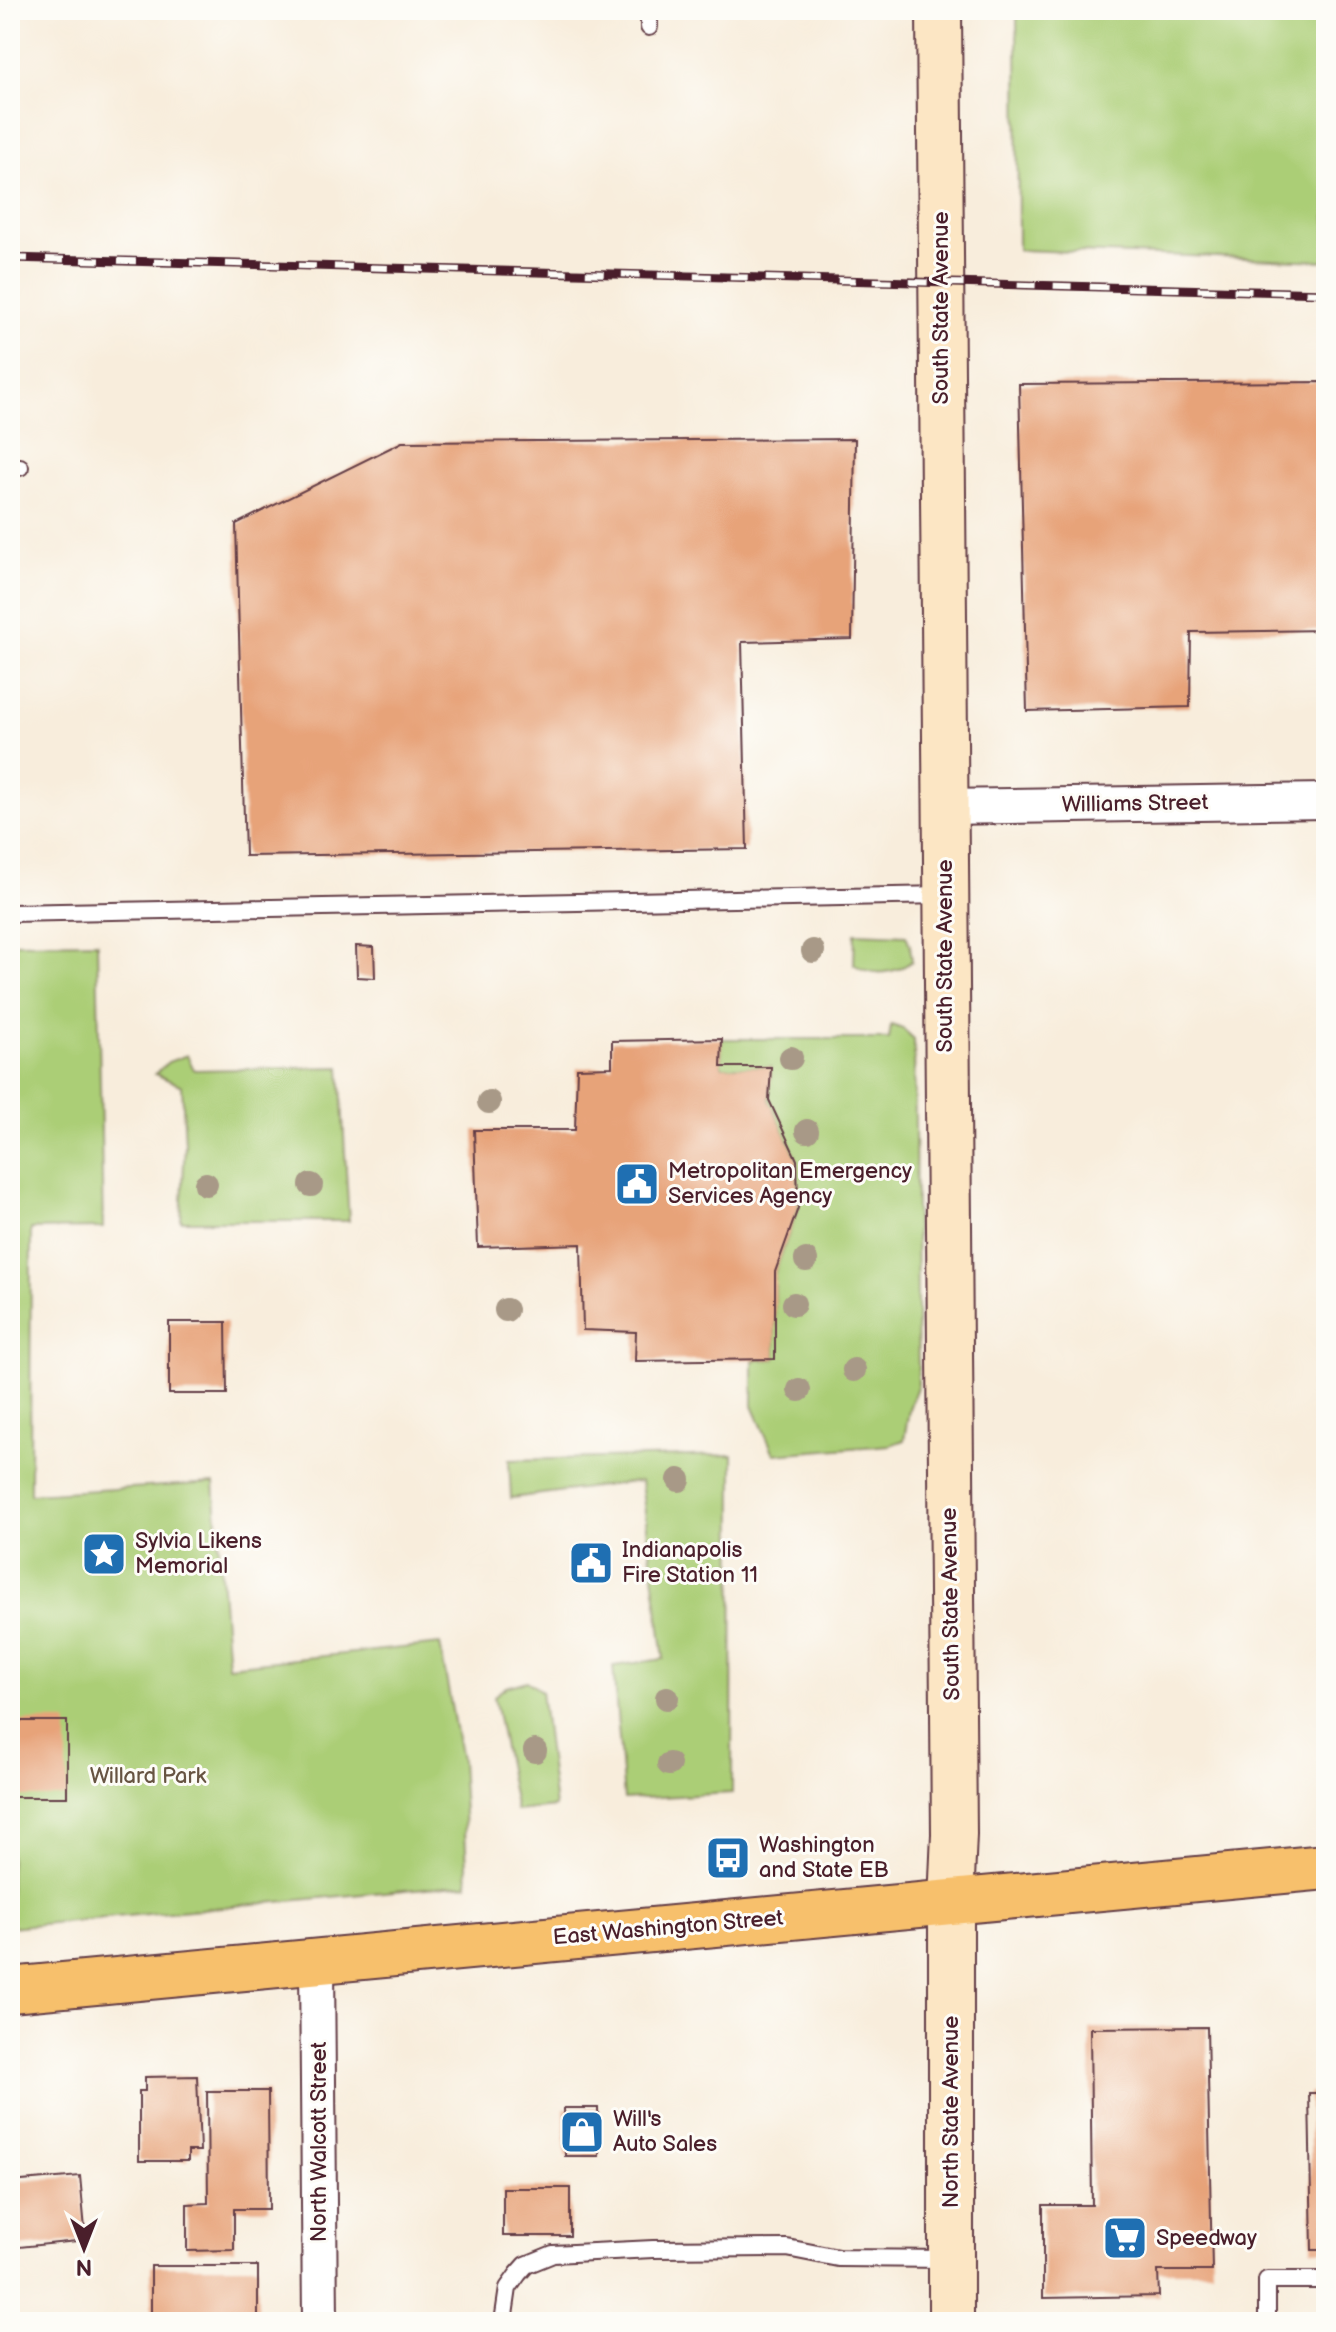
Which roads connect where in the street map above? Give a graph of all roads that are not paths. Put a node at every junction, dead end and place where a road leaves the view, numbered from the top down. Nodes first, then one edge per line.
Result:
1 (939, 10) edge
2 (1326, 801) edge
3 (944, 807) junction
4 (945, 895) junction
5 (10, 913) edge
6 (1326, 1867) edge
7 (951, 1902) junction
8 (317, 1962) junction
9 (10, 1990) edge
10 (951, 2259) junction
11 (1326, 2280) edge
12 (320, 2322) edge
13 (503, 2322) edge
14 (951, 2322) edge
15 (1267, 2322) edge

1 - 3 street, South State Avenue
2 - 3 street, Williams Street
3 - 4 street, South State Avenue
4 - 5 lane
4 - 7 street, South State Avenue
6 - 7 main road, East Washington Street
7 - 8 main road, East Washington Street
7 - 10 street, North State Avenue
8 - 9 main road, East Washington Street
8 - 12 street, North Walcott Street
10 - 13 lane
10 - 14 street, North State Avenue
11 - 15 lane

